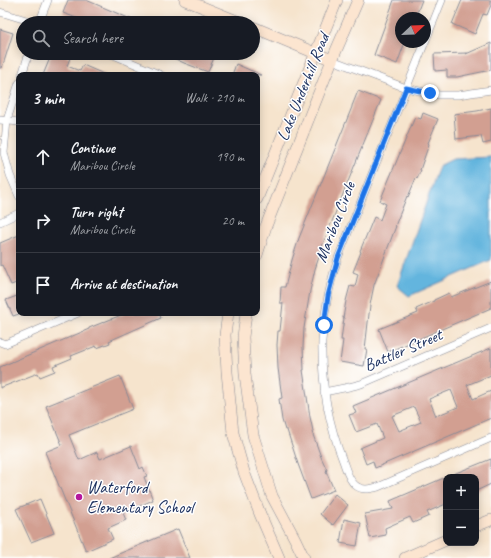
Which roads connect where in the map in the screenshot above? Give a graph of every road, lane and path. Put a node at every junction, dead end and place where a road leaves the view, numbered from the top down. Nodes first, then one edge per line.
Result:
1 (48, 0) edge
2 (186, 0) edge
3 (338, 0) edge
4 (358, 0) edge
5 (442, 0) edge
6 (0, 12) edge
7 (42, 16) edge
8 (225, 16) edge
9 (16, 17) edge
10 (260, 30) edge
11 (316, 53) junction
12 (27, 60) edge
13 (126, 60) edge
14 (332, 60) junction
15 (23, 72) edge
16 (154, 72) edge
17 (406, 88) junction
18 (16, 90) edge
19 (491, 90) edge
20 (3, 120) edge
21 (16, 122) edge
22 (16, 189) edge
23 (260, 192) edge
24 (16, 214) edge
25 (0, 222) edge
26 (260, 245) edge
27 (67, 316) edge
28 (228, 316) edge
29 (246, 316) edge
30 (491, 328) edge
31 (0, 342) edge
32 (324, 392) junction
33 (491, 438) edge
34 (491, 520) edge
35 (479, 525) edge
36 (443, 541) edge
37 (279, 558) edge
38 (304, 558) edge
39 (405, 558) edge

1 - 7 street
2 - 8 street
3 - 11 street, Lake Underhill Road
4 - 14 street, Lake Underhill Road
5 - 17 street, Maribou Circle
6 - 9 street
10 - 11 street
11 - 14 street
11 - 23 street, Lake Underhill Road
12 - 15 street
13 - 16 street
14 - 17 street
14 - 26 street, Lake Underhill Road
17 - 19 street
17 - 32 street, Maribou Circle
18 - 20 street
20 - 21 street
20 - 22 street
24 - 25 street
27 - 31 street
28 - 37 street
29 - 38 street
30 - 32 street, Battler Street
32 - 33 street, Maribou Circle
34 - 35 street
36 - 39 street

